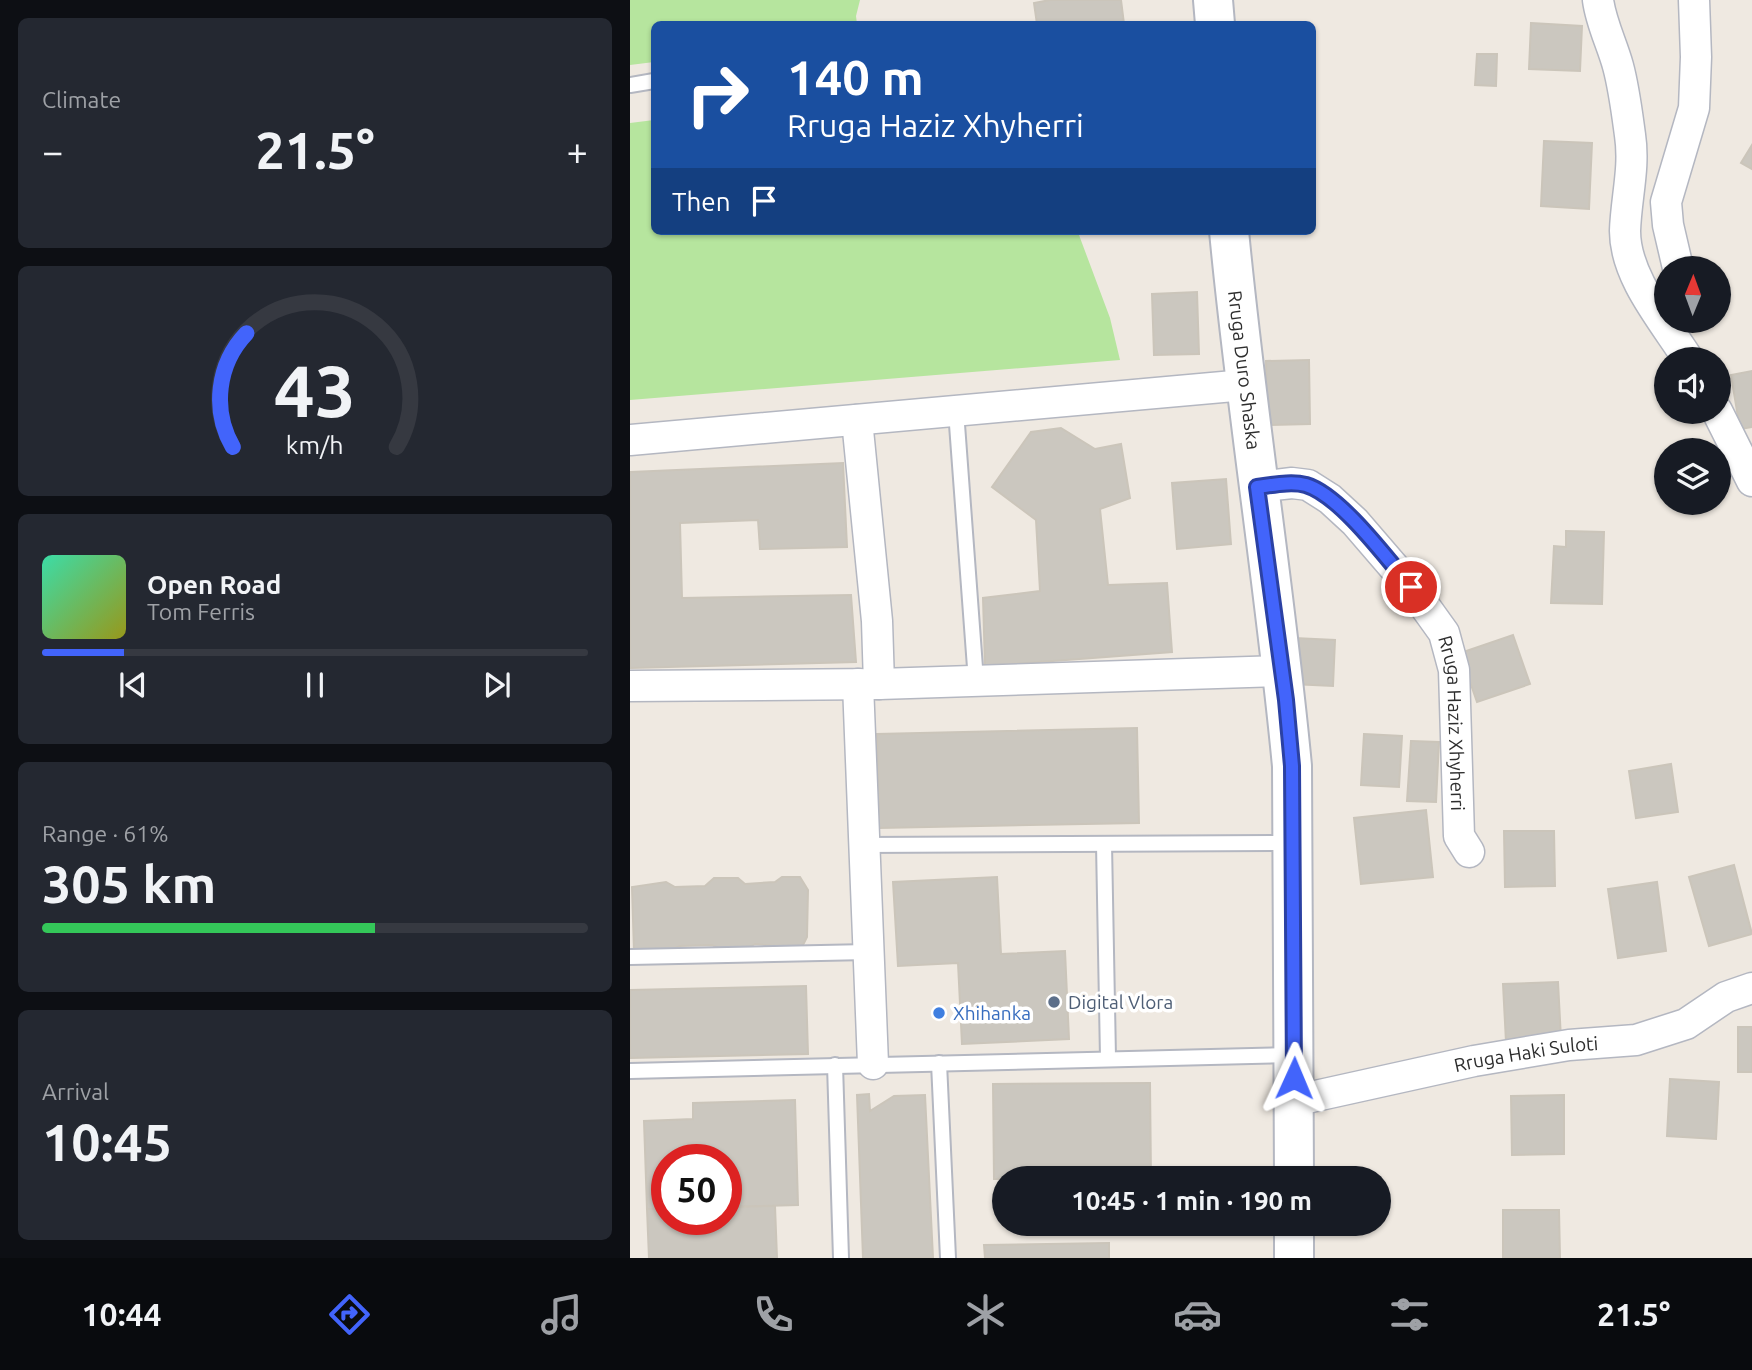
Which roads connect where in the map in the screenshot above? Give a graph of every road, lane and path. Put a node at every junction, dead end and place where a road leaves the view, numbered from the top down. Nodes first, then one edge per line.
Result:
1 (1213, 0) edge
2 (1598, 0) edge
3 (1694, 0) edge
4 (1214, 21) edge
5 (651, 82) edge
6 (630, 85) edge
7 (1229, 235) edge
8 (1675, 256) edge
9 (1654, 295) edge
10 (1245, 385) junction
11 (956, 411) junction
12 (857, 420) junction
13 (1724, 424) edge
14 (630, 440) edge
15 (1752, 481) edge
16 (1257, 487) junction
17 (1282, 671) junction
18 (976, 681) junction
19 (869, 684) junction
20 (630, 686) edge
21 (1293, 843) junction
22 (1104, 844) junction
23 (863, 845) junction
24 (1469, 852) dead end
25 (868, 952) junction
26 (630, 957) edge
27 (1752, 988) edge
28 (1294, 1055) junction
29 (1108, 1059) junction
30 (939, 1063) junction
31 (835, 1065) junction
32 (873, 1065) junction
33 (630, 1070) edge
34 (1293, 1101) junction
35 (1294, 1166) edge
36 (1294, 1236) edge
37 (841, 1258) edge
38 (948, 1258) edge
39 (1294, 1258) edge

1 - 4 main road
2 - 9 street
3 - 8 street
5 - 6 lane
7 - 10 main road, Rruga Duro Shaska
10 - 11 street
10 - 16 main road, Rruga Duro Shaska
11 - 12 street
11 - 18 lane
12 - 14 street
12 - 19 street
13 - 15 street
16 - 17 main road, Rruga Duro Shaska
16 - 24 street, Rruga Haziz Xhyherri
17 - 18 street
17 - 21 main road, Rruga Duro Shaska
18 - 19 street
19 - 20 street
19 - 23 street
21 - 22 lane
21 - 28 main road, Rruga Duro Shaska
22 - 23 lane
22 - 29 lane
23 - 25 street
25 - 26 lane
25 - 32 street
27 - 34 street, Rruga Haki Suloti
28 - 29 lane
28 - 34 main road, Rruga Duro Shaska
29 - 30 lane
30 - 32 lane
30 - 38 lane
31 - 32 lane
31 - 33 lane
31 - 37 lane
34 - 35 main road, Rruga Duro Shaska
36 - 39 main road

